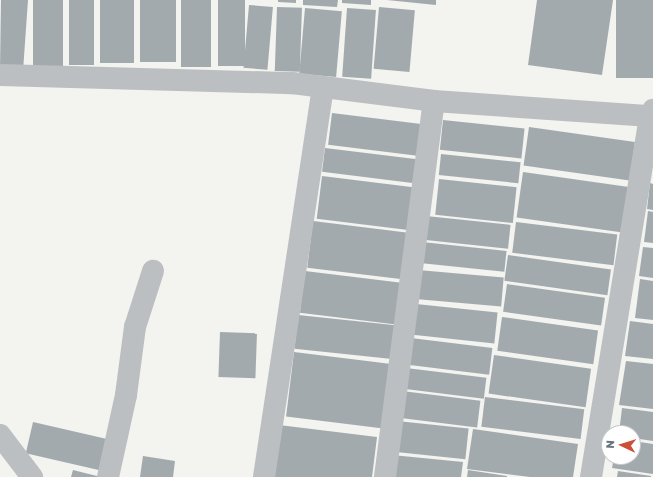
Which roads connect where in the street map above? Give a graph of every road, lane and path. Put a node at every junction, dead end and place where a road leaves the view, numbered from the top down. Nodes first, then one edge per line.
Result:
1 (0, 75) edge
2 (323, 88) junction
3 (434, 101) junction
4 (651, 113) edge
5 (153, 271) dead end
6 (0, 435) edge
7 (32, 477) edge
8 (108, 477) edge
9 (264, 477) edge
10 (385, 477) edge
11 (591, 477) edge

1 - 2 street
2 - 3 street
2 - 9 street
3 - 4 street
3 - 10 street
4 - 11 street
5 - 8 street
6 - 7 street

